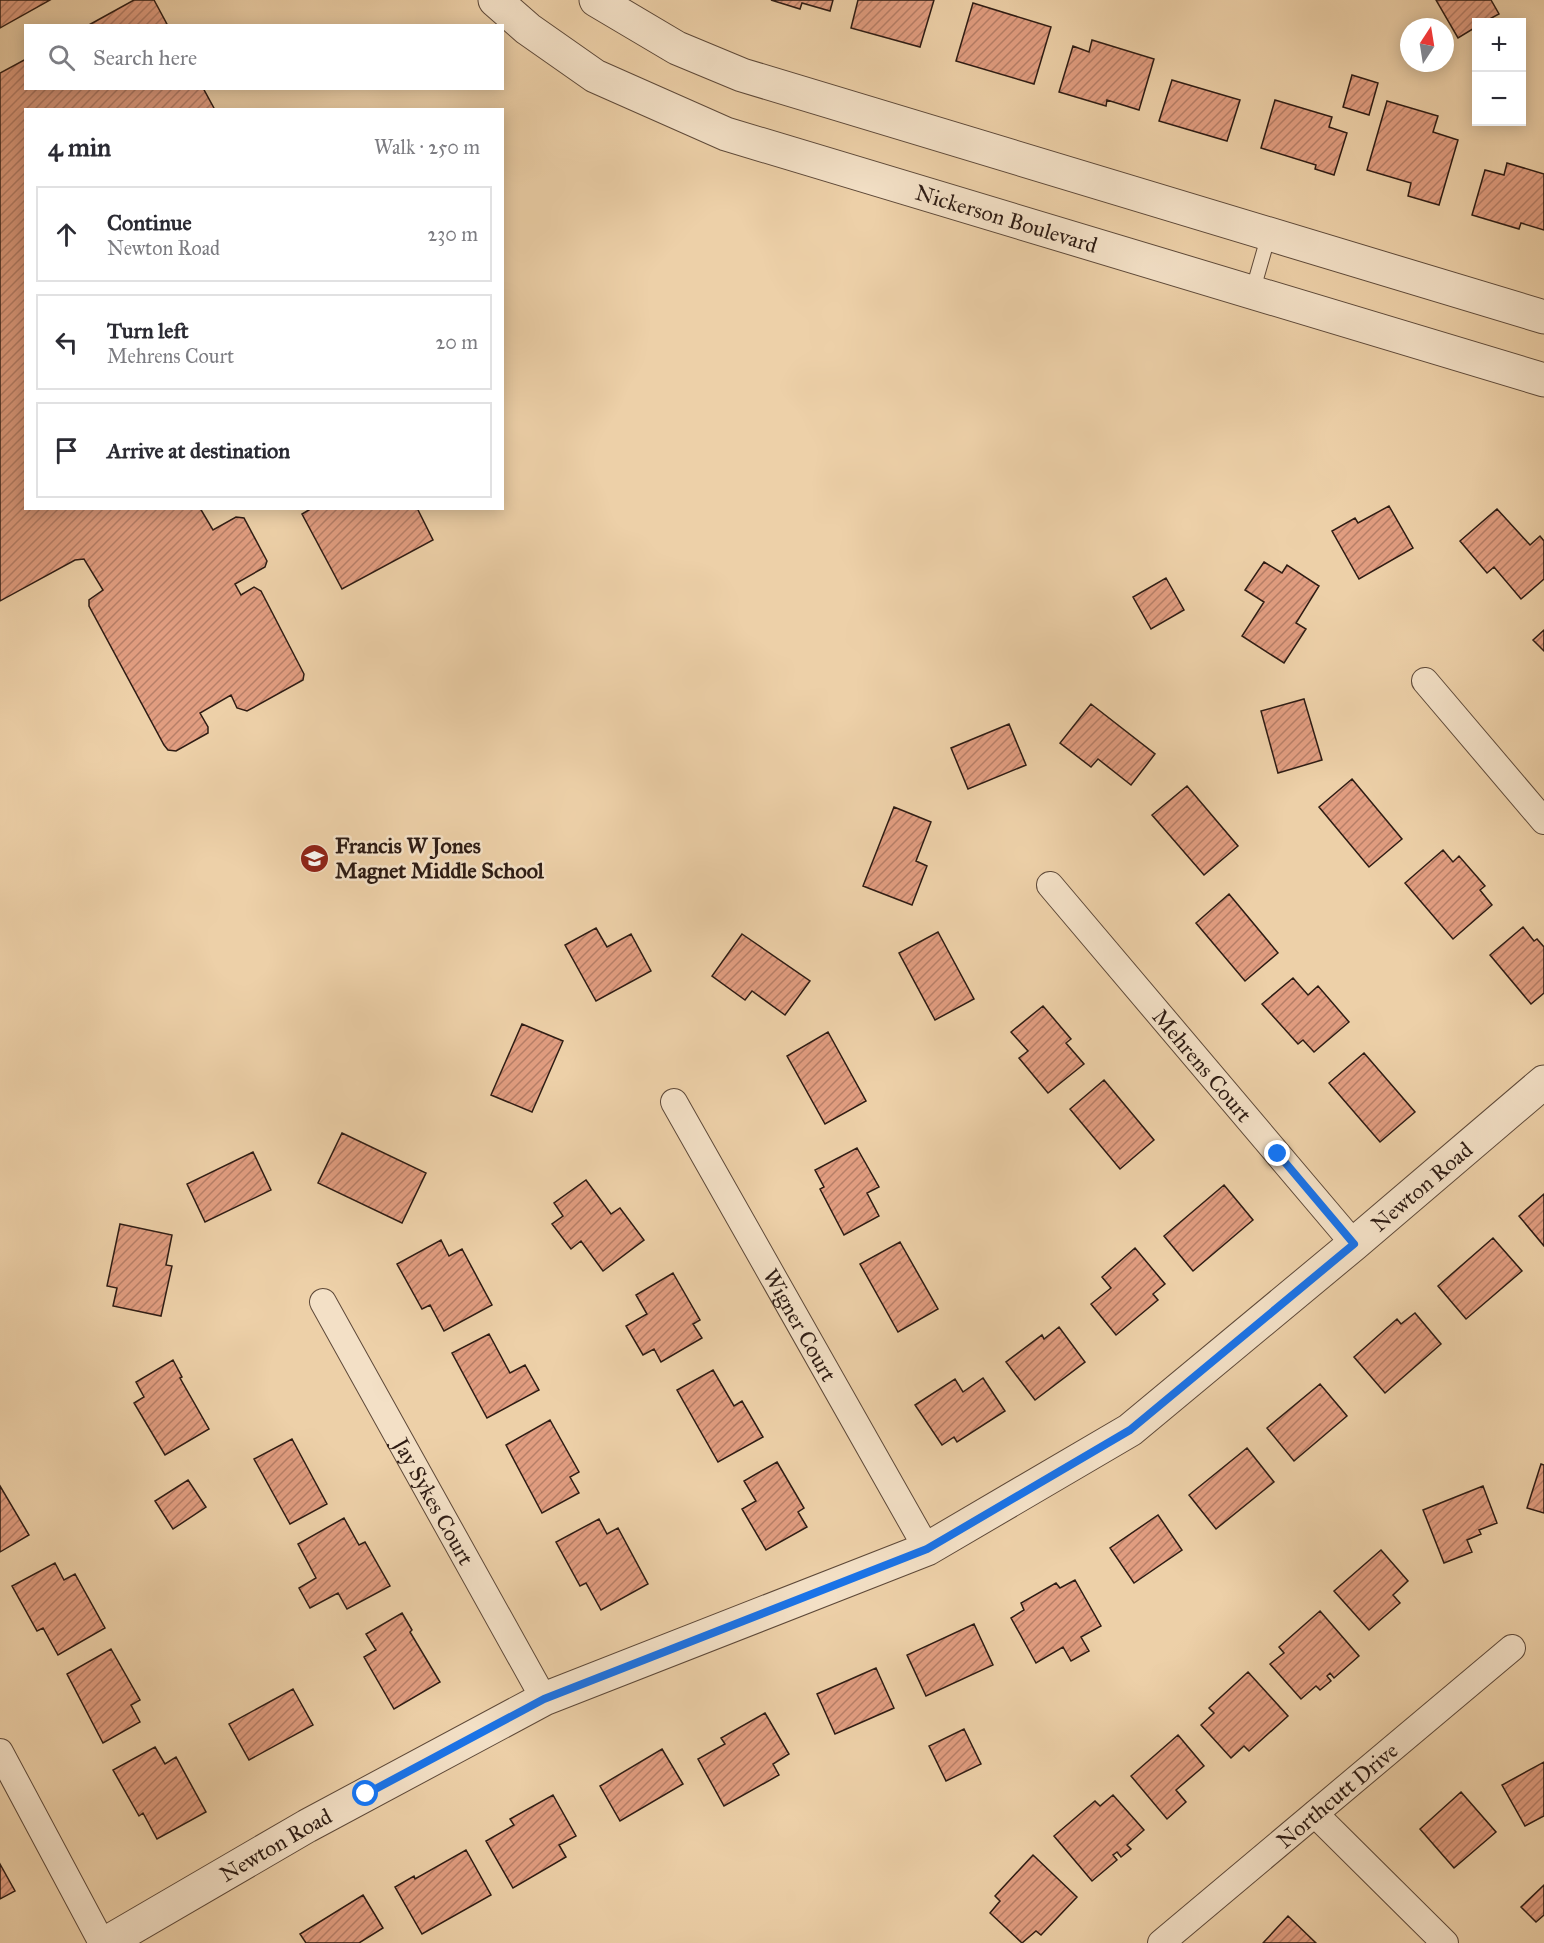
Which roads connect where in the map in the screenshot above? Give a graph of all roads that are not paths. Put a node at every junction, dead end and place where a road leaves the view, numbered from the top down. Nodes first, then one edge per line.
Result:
1 (495, 0) edge
2 (596, 0) edge
3 (1269, 234) junction
4 (1252, 293) junction
5 (1544, 316) edge
6 (1544, 381) edge
7 (1425, 681) dead end
8 (1544, 821) edge
9 (1050, 885) dead end
10 (1544, 1082) edge
11 (674, 1102) dead end
12 (1354, 1244) junction
13 (323, 1302) dead end
14 (927, 1549) junction
15 (1512, 1648) dead end
16 (544, 1699) junction
17 (0, 1752) edge
18 (1315, 1814) junction
19 (104, 1943) edge
20 (1161, 1943) edge
21 (1445, 1943) edge

1 - 4 street, Nickerson Boulevard
2 - 3 street
3 - 4 lane
3 - 5 street
4 - 6 street, Nickerson Boulevard
7 - 8 street
9 - 12 street, Mehrens Court
10 - 12 street, Newton Road
11 - 14 street, Wigner Court
12 - 14 street, Newton Road
13 - 16 street, Jay Sykes Court
14 - 16 street, Newton Road
15 - 18 street, Northcutt Drive
16 - 19 street, Newton Road
17 - 19 street
18 - 20 street, Northcutt Drive
18 - 21 street

